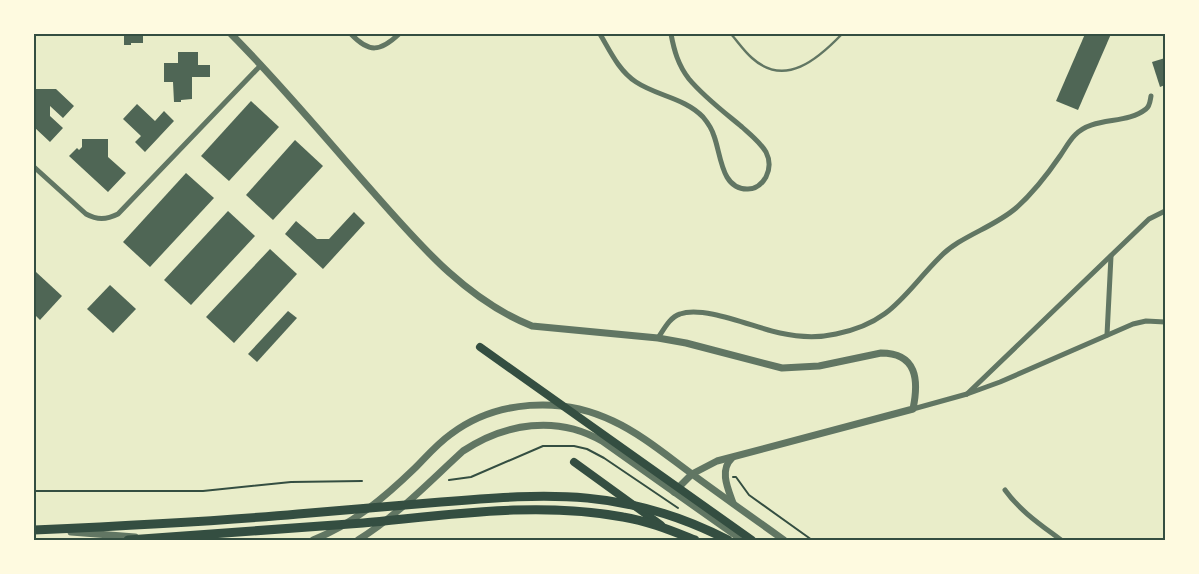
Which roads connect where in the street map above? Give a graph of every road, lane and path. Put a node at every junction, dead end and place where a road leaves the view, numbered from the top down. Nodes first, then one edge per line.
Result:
1 (230, 34) edge
2 (351, 34) edge
3 (399, 34) edge
4 (600, 34) edge
5 (671, 34) edge
6 (732, 34) edge
7 (842, 34) edge
8 (261, 65) junction
9 (1151, 96) dead end
10 (34, 167) edge
11 (1165, 211) edge
12 (1111, 256) junction
13 (1165, 322) edge
14 (1107, 335) junction
15 (658, 338) junction
16 (480, 348) dead end
17 (967, 394) junction
18 (913, 409) junction
19 (734, 456) junction
20 (574, 462) dead end
21 (692, 474) junction
22 (736, 477) dead end
23 (362, 481) dead end
24 (1005, 490) dead end
25 (34, 491) edge
26 (674, 492) junction
27 (733, 504) junction
28 (34, 530) edge
29 (128, 540) edge
30 (160, 540) edge
31 (314, 540) edge
32 (358, 540) edge
33 (682, 540) edge
34 (695, 540) edge
35 (728, 540) edge
36 (742, 540) edge
37 (752, 540) edge
38 (784, 540) edge
39 (812, 540) edge
40 (1062, 540) edge

1 - 8 street
2 - 3 street
4 - 5 street
6 - 7 lane
8 - 10 street
8 - 15 street
9 - 15 street
11 - 12 street
12 - 14 street
12 - 17 street
13 - 14 street
14 - 17 street
15 - 18 street
16 - 37 main road
17 - 18 street
18 - 19 street
19 - 21 street
19 - 27 street
20 - 33 main road
21 - 26 street
21 - 27 street
21 - 31 street
22 - 39 path
23 - 25 path
24 - 40 street
26 - 32 street
26 - 36 street
27 - 38 street
28 - 30 street
28 - 35 main road
29 - 34 main road

